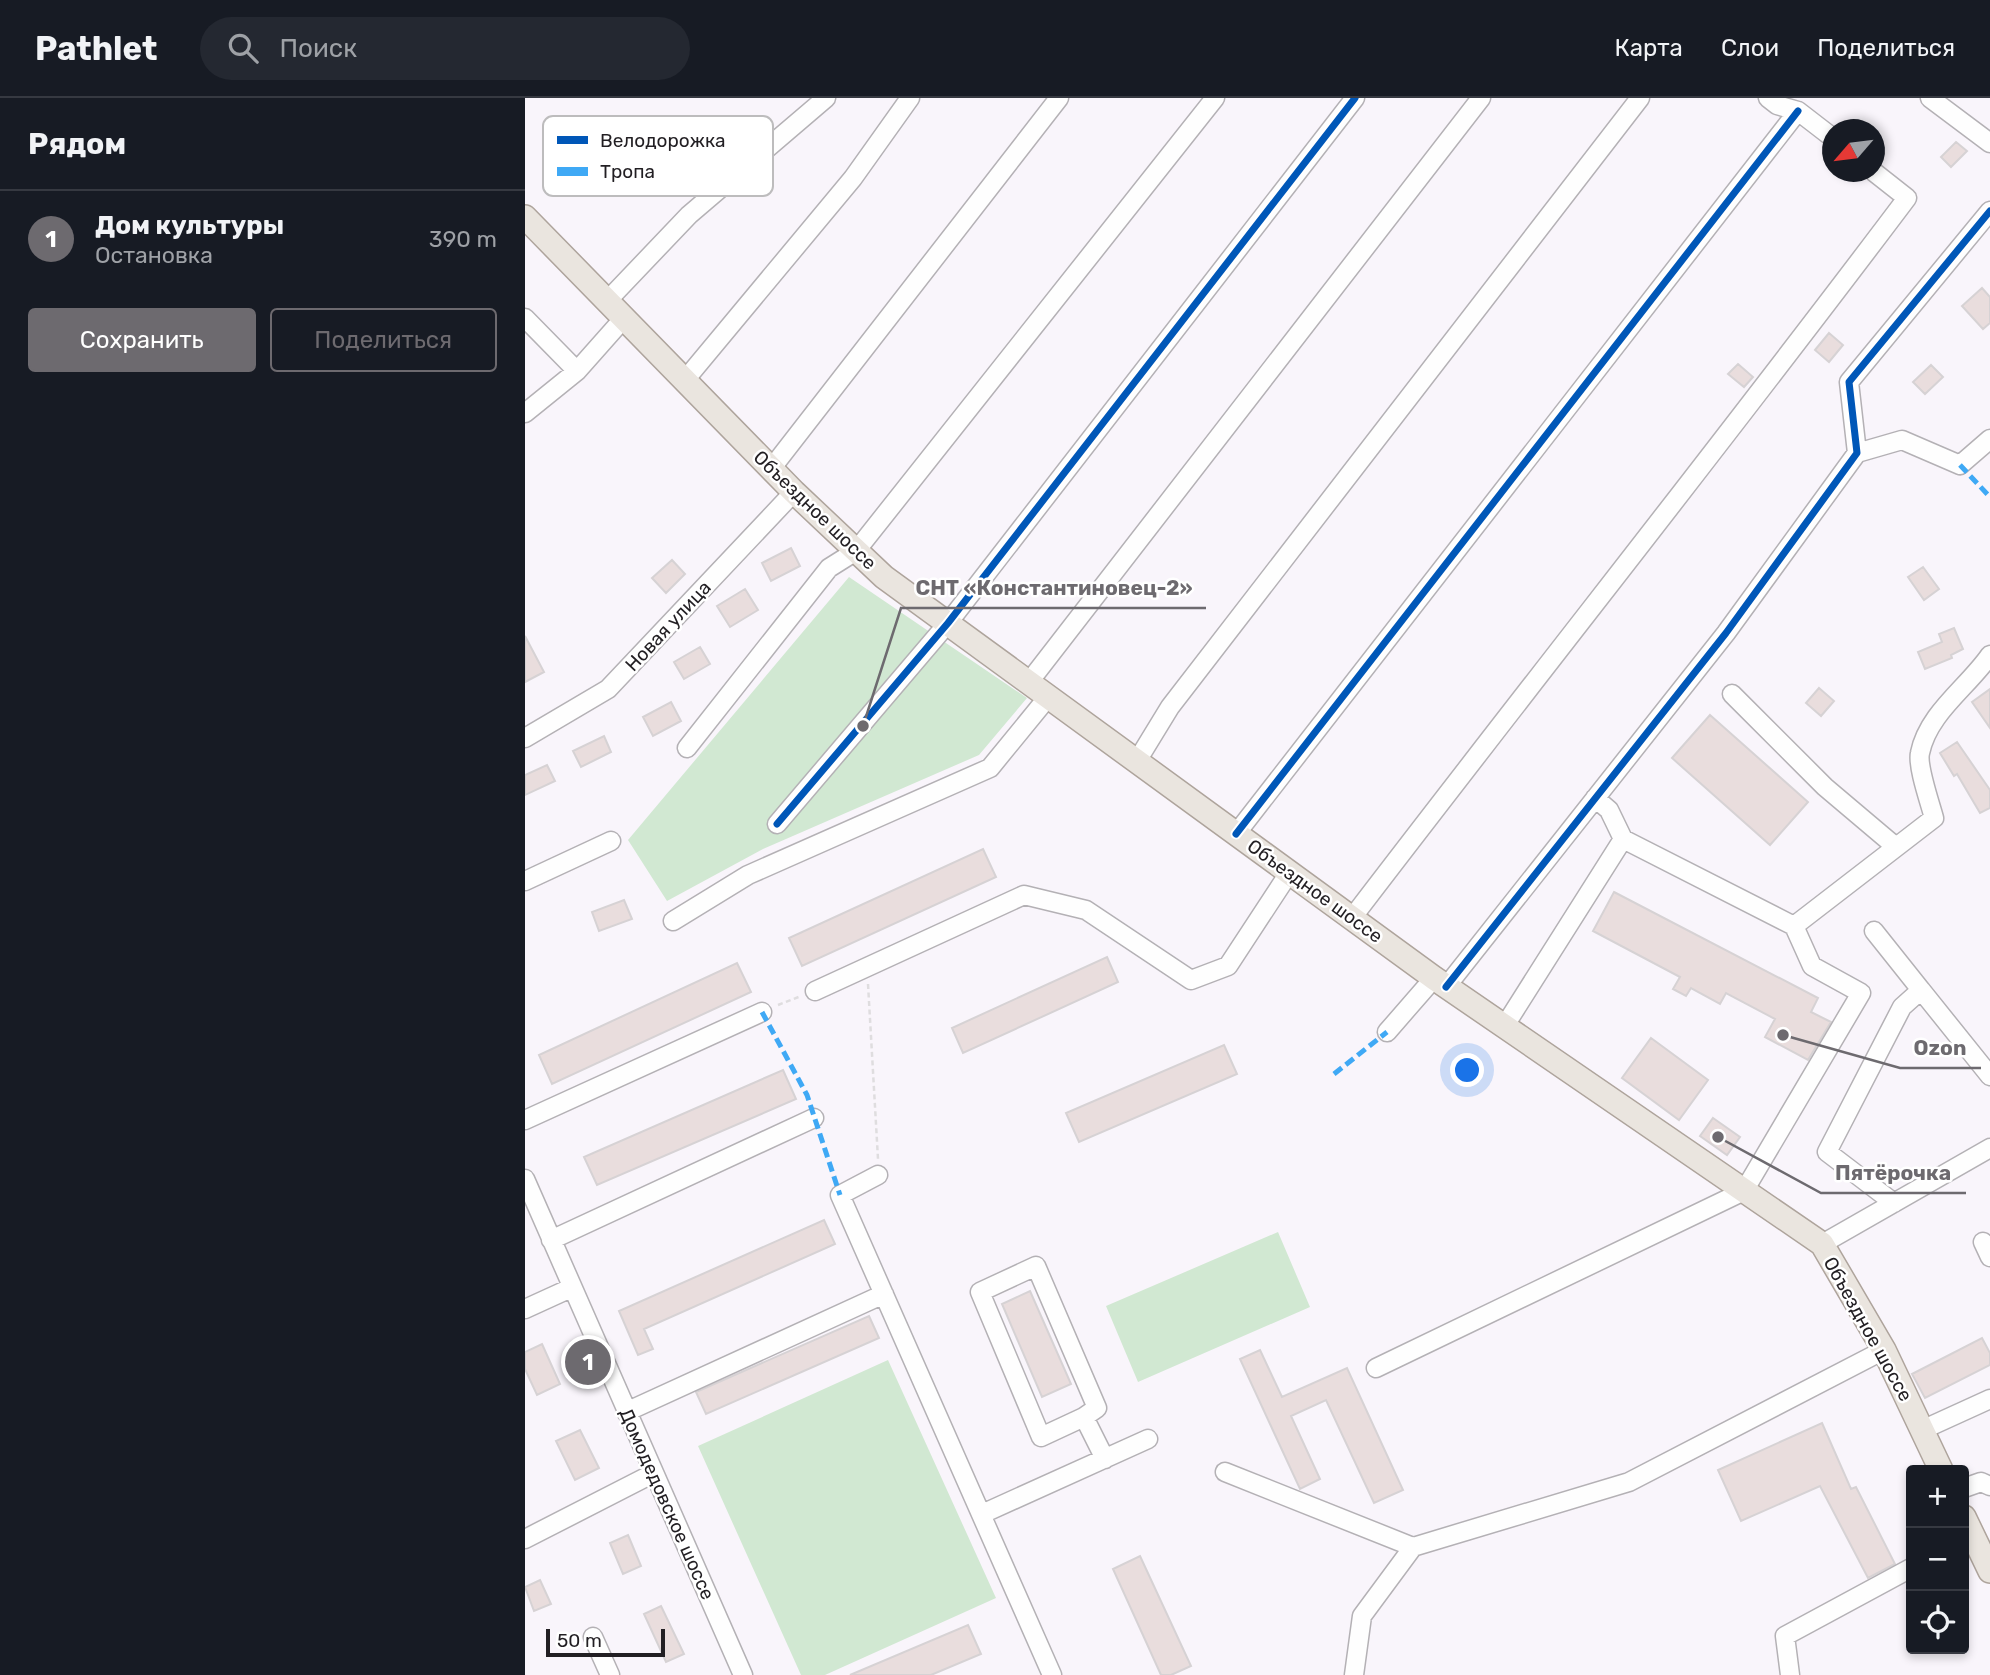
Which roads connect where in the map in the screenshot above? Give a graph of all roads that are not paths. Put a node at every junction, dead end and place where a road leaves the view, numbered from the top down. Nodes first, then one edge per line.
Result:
1 (826, 98) edge
2 (910, 98) edge
3 (1059, 98) edge
4 (1215, 98) edge
5 (1355, 98) edge
6 (1481, 98) edge
7 (1640, 98) edge
8 (1768, 98) edge
9 (1930, 98) edge
10 (1798, 111) junction
11 (1822, 130) edge
12 (773, 143) edge
13 (1990, 143) edge
14 (1885, 181) edge
15 (711, 196) edge
16 (1990, 211) edge
17 (525, 217) edge
18 (607, 301) junction
19 (525, 318) edge
20 (624, 318) junction
21 (577, 371) junction
22 (685, 380) junction
23 (525, 413) edge
24 (1990, 439) edge
25 (1857, 453) junction
26 (771, 468) junction
27 (794, 492) junction
28 (856, 551) junction
29 (948, 623) junction
30 (1990, 655) edge
31 (1029, 682) junction
32 (1732, 694) dead end
33 (1048, 697) junction
34 (525, 738) edge
35 (687, 748) dead end
36 (1137, 761) junction
37 (1595, 798) junction
38 (777, 824) dead end
39 (1236, 834) junction
40 (1623, 839) junction
41 (611, 841) dead end
42 (1896, 847) junction
43 (1289, 873) junction
44 (525, 881) edge
45 (1352, 918) junction
46 (673, 921) dead end
47 (1794, 926) junction
48 (1874, 931) dead end
49 (1440, 983) junction
50 (1921, 990) junction
51 (814, 991) road end
52 (762, 1012) road end
53 (1504, 1027) junction
54 (1387, 1032) dead end
55 (1990, 1076) edge
56 (814, 1118) dead end
57 (525, 1120) edge
58 (1990, 1148) edge
59 (879, 1175) road end
60 (525, 1179) edge
61 (1744, 1191) junction
62 (1894, 1203) junction
63 (551, 1240) junction
64 (1822, 1244) junction
65 (571, 1289) junction
66 (884, 1294) junction
67 (525, 1309) edge
68 (1884, 1350) junction
69 (1376, 1368) dead end
70 (1990, 1399) edge
71 (626, 1412) junction
72 (1084, 1418) junction
73 (1922, 1430) junction
74 (1148, 1439) dead end
75 (1105, 1459) junction
76 (1939, 1465) edge
77 (1224, 1472) dead end
78 (654, 1473) junction
79 (1969, 1486) edge
80 (1990, 1486) edge
81 (982, 1514) junction
82 (1969, 1534) edge
83 (525, 1539) edge
84 (1413, 1547) junction
85 (1906, 1571) edge
86 (1990, 1571) edge
87 (593, 1637) dead end
88 (610, 1675) edge
89 (743, 1675) edge
90 (1052, 1675) edge
91 (1355, 1675) edge
92 (1790, 1675) edge

1 - 12 street
2 - 22 street
3 - 26 street
4 - 28 street
5 - 29 street
6 - 31 street
7 - 36 street
8 - 10 street
9 - 13 street
10 - 11 street
10 - 39 street
14 - 45 street
15 - 18 street
16 - 25 street
17 - 18 main road, Объездное шоссе
18 - 20 main road, Объездное шоссе
19 - 21 street
20 - 21 street
20 - 22 main road, Объездное шоссе
21 - 23 street
22 - 26 main road, Объездное шоссе
24 - 25 street
25 - 37 street
26 - 27 main road, Объездное шоссе
27 - 28 main road, Объездное шоссе
27 - 34 street, Новая улица
28 - 29 main road, Объездное шоссе
28 - 35 street
29 - 31 main road, Объездное шоссе
29 - 38 street
30 - 42 street
31 - 33 main road, Объездное шоссе
32 - 42 street
33 - 36 main road, Объездное шоссе
33 - 46 street
36 - 39 main road, Объездное шоссе
37 - 40 street
37 - 49 street
39 - 43 main road, Объездное шоссе
40 - 47 street
40 - 53 street
41 - 44 street
42 - 47 street
43 - 45 main road, Объездное шоссе
43 - 51 street
45 - 49 main road, Объездное шоссе
47 - 61 street
48 - 50 street
49 - 53 main road, Объездное шоссе
49 - 54 street
50 - 55 street
50 - 62 street
52 - 57 street
53 - 61 main road, Объездное шоссе
56 - 63 street
58 - 62 street
59 - 66 street
60 - 63 street, Домодедовское шоссе
61 - 64 main road, Объездное шоссе
61 - 69 street
62 - 64 street
63 - 65 street, Домодедовское шоссе
64 - 68 main road, Объездное шоссе
65 - 67 street
65 - 71 street, Домодедовское шоссе
66 - 71 street
66 - 81 street
68 - 73 main road, Объездное шоссе
68 - 84 street
70 - 73 street
71 - 78 street, Домодедовское шоссе
72 - 72 street
72 - 75 street
73 - 76 main road, Объездное шоссе
74 - 75 street
75 - 81 street
77 - 84 street
78 - 83 street
78 - 89 street, Домодедовское шоссе
79 - 80 street
81 - 90 street
82 - 86 main road
84 - 91 street
85 - 92 street
87 - 88 street

